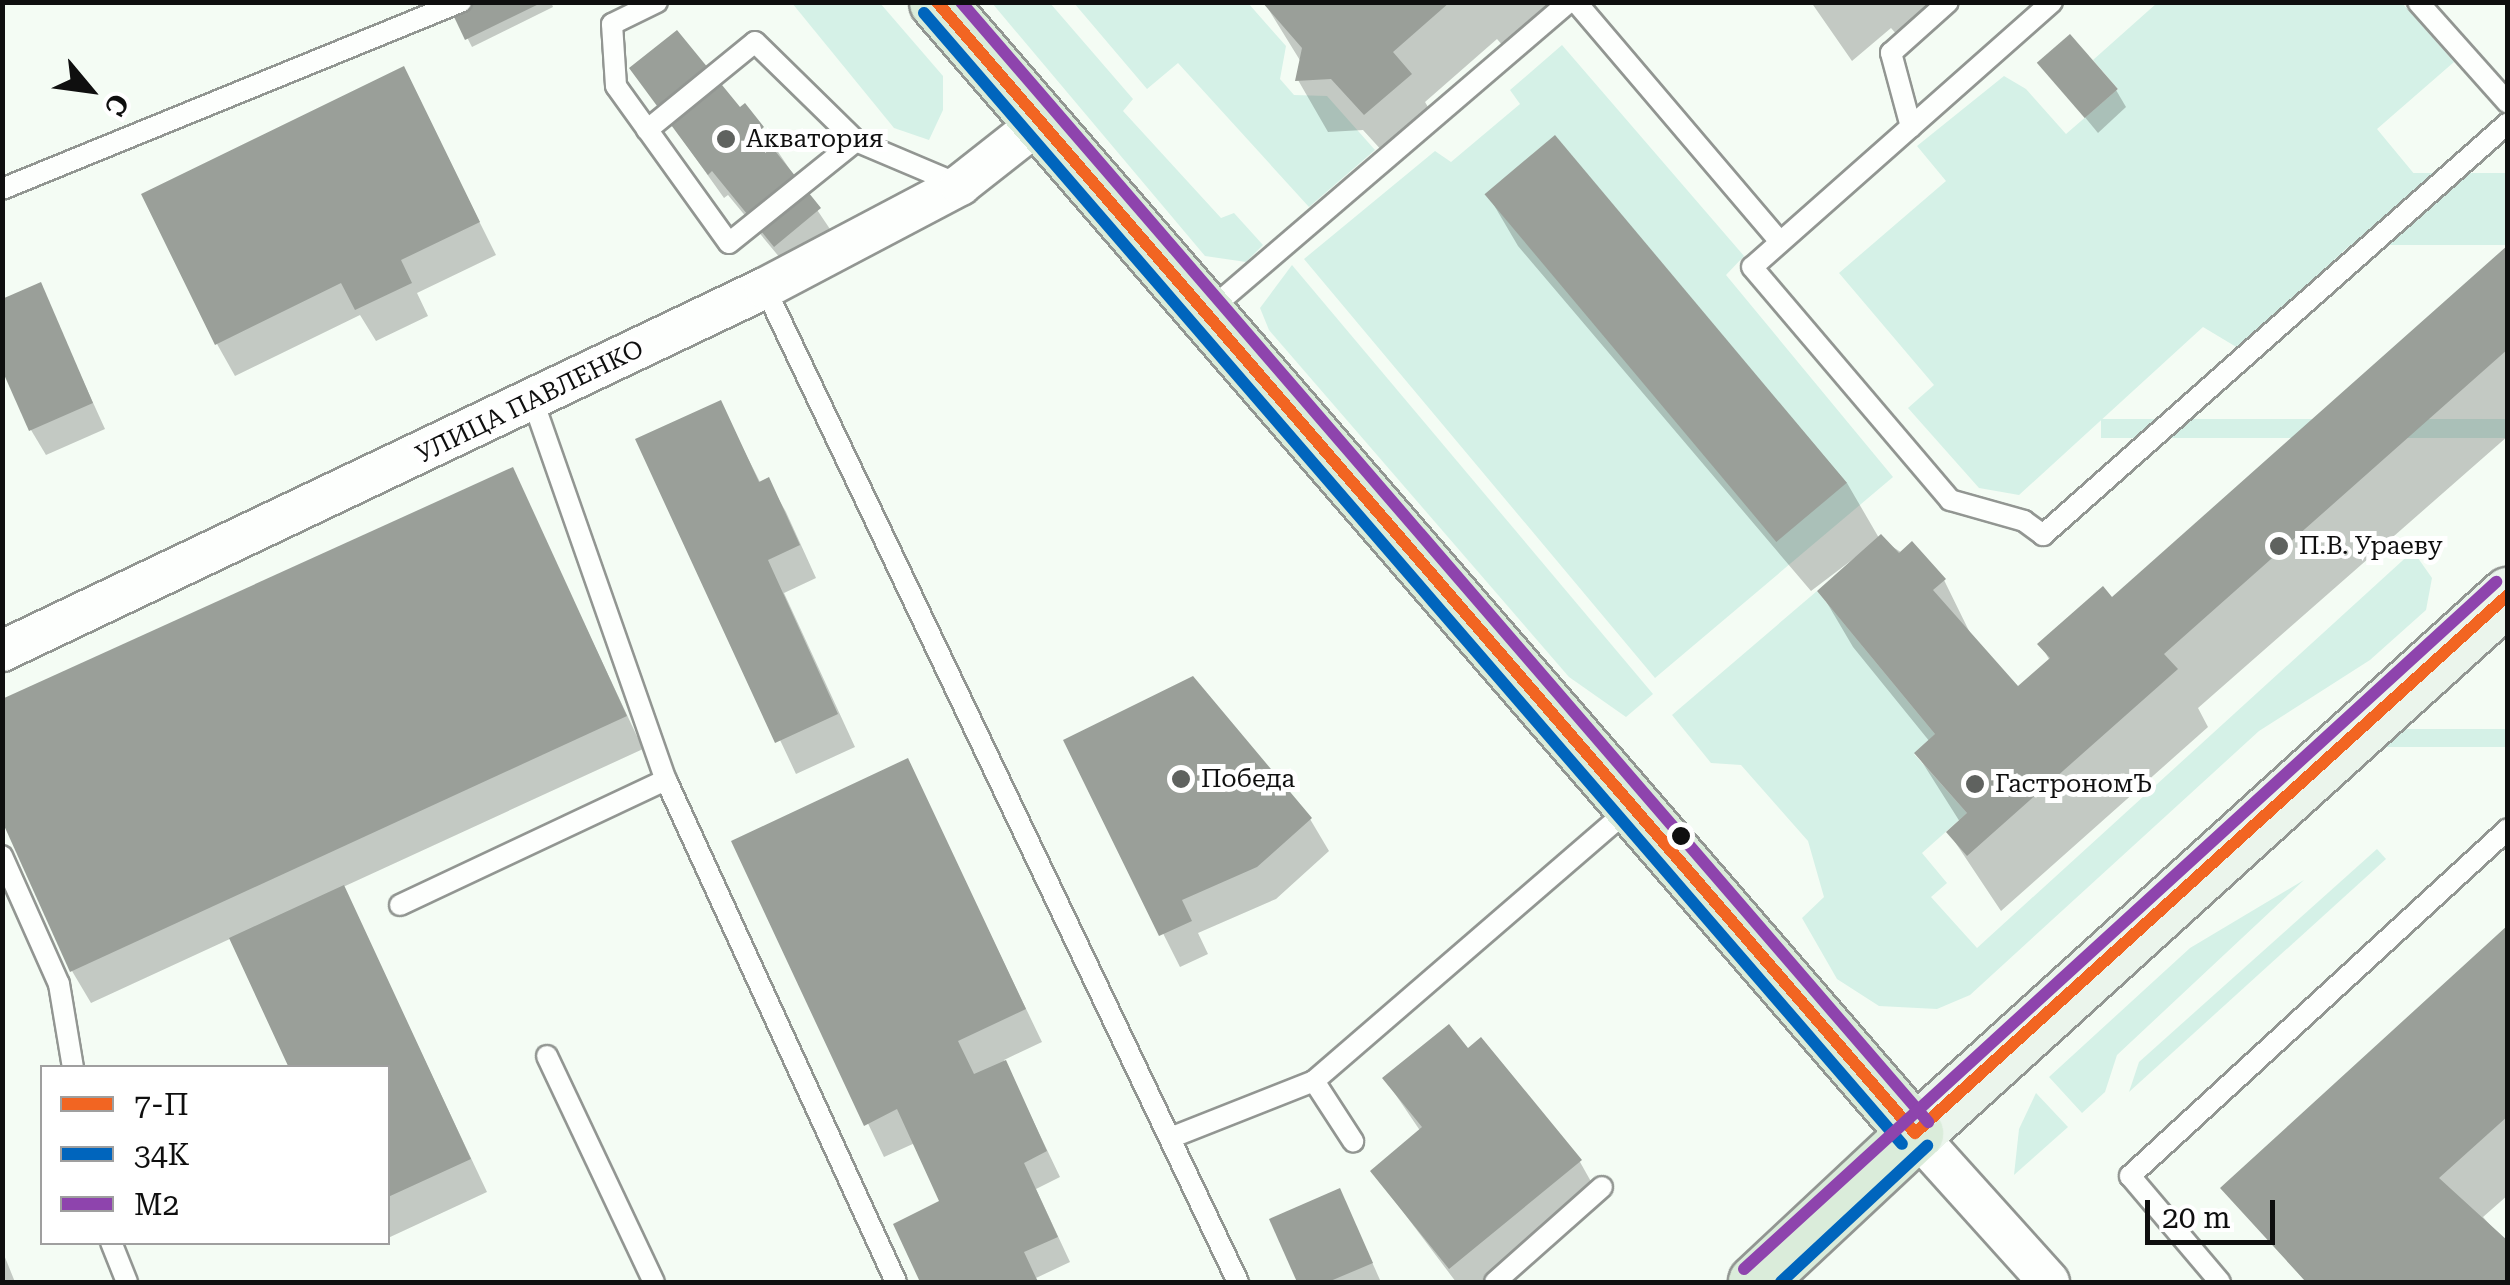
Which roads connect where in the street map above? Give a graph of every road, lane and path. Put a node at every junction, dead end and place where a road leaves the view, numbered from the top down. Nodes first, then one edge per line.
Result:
1 (461, 2) edge
2 (657, 2) edge
3 (936, 2) edge
4 (1573, 2) edge
5 (1948, 2) edge
6 (2052, 2) edge
7 (2418, 2) edge
8 (2508, 102) edge
9 (1040, 122) junction
10 (2508, 123) edge
11 (1911, 127) junction
12 (647, 130) junction
13 (856, 140) junction
14 (960, 185) junction
15 (2, 189) edge
16 (1780, 242) junction
17 (765, 288) junction
18 (1205, 314) junction
19 (534, 401) junction
20 (2508, 595) edge
21 (2, 652) edge
22 (666, 780) junction
23 (1630, 808) junction
24 (2508, 829) edge
25 (2, 856) edge
26 (400, 905) dead end
27 (547, 1056) dead end
28 (72, 1065) edge
29 (1314, 1082) junction
30 (1915, 1133) junction
31 (1170, 1138) junction
32 (1353, 1141) dead end
33 (1602, 1188) dead end
34 (111, 1245) edge
35 (127, 1282) edge
36 (654, 1282) edge
37 (896, 1282) edge
38 (1238, 1282) edge
39 (1495, 1282) edge
40 (1756, 1282) edge
41 (2049, 1282) edge
42 (2220, 1282) edge

1 - 15 lane
2 - 12 lane
3 - 9 main road
4 - 16 lane
4 - 18 lane
5 - 11 lane
6 - 11 lane
7 - 8 lane
9 - 14 street, УЛИЦА ПАВЛЕНКО
9 - 18 main road
10 - 16 lane
11 - 16 lane
12 - 13 lane
12 - 13 lane
13 - 14 lane
14 - 17 street, УЛИЦА ПАВЛЕНКО
17 - 19 street, УЛИЦА ПАВЛЕНКО
17 - 31 lane
18 - 23 main road
19 - 21 street, УЛИЦА ПАВЛЕНКО
19 - 22 lane
20 - 30 main road
22 - 26 lane
22 - 37 lane
23 - 29 lane
23 - 30 main road
24 - 42 lane
25 - 28 lane
27 - 36 lane
29 - 31 lane
29 - 32 lane
30 - 40 main road
30 - 41 street
31 - 38 lane
33 - 39 lane
34 - 35 lane

